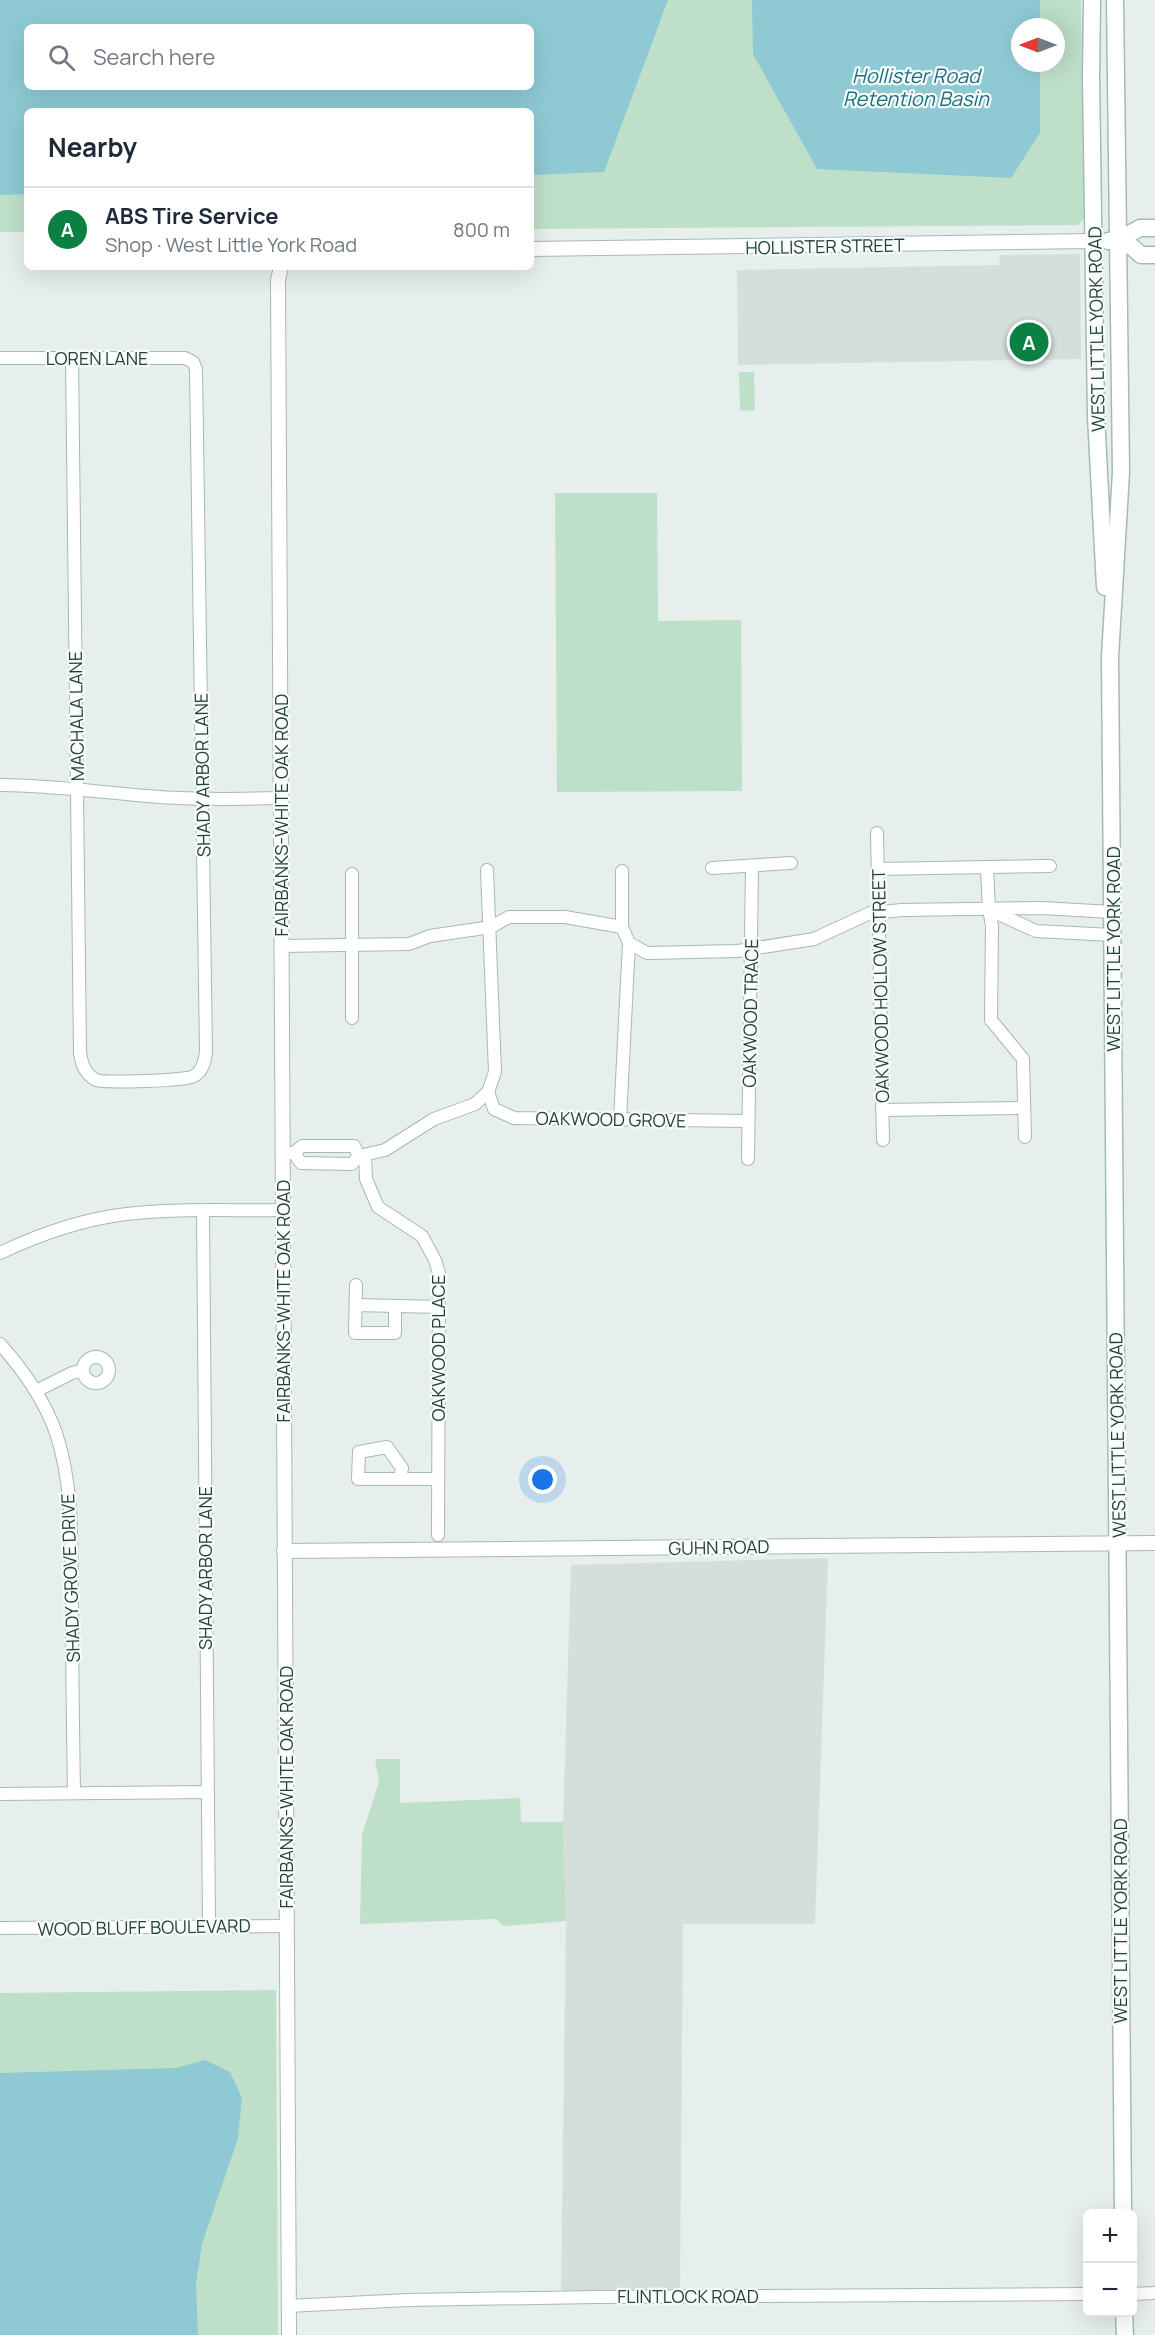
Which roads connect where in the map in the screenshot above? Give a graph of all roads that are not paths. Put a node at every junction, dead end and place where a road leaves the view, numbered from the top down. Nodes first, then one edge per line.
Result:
1 (1092, 0) edge
2 (1115, 0) edge
3 (1155, 228) edge
4 (1118, 240) junction
5 (1095, 241) junction
6 (534, 249) edge
7 (1155, 255) edge
8 (280, 270) edge
9 (72, 357) junction
10 (0, 358) edge
11 (193, 362) joint
12 (1110, 657) junction
13 (0, 785) edge
14 (76, 789) junction
15 (281, 798) junction
16 (203, 799) junction
17 (877, 833) dead end
18 (791, 863) dead end
19 (1050, 866) dead end
20 (752, 867) junction
21 (712, 868) dead end
22 (987, 868) junction
23 (878, 869) junction
24 (487, 870) dead end
25 (622, 871) dead end
26 (352, 874) dead end
27 (988, 909) junction
28 (879, 912) junction
29 (1112, 912) junction
30 (491, 927) junction
31 (622, 927) junction
32 (1112, 935) junction
33 (629, 943) junction
34 (352, 945) junction
35 (281, 946) junction
36 (752, 949) junction
37 (352, 1018) dead end
38 (87, 1074) joint
39 (488, 1092) junction
40 (1024, 1108) junction
41 (882, 1110) junction
42 (620, 1120) junction
43 (748, 1121) junction
44 (1025, 1137) dead end
45 (883, 1140) dead end
46 (289, 1153) junction
47 (362, 1155) junction
48 (748, 1159) dead end
49 (282, 1210) junction
50 (202, 1212) junction
51 (0, 1253) edge
52 (356, 1285) dead end
53 (356, 1305) junction
54 (395, 1306) junction
55 (439, 1307) junction
56 (0, 1344) edge
57 (83, 1370) dead end
58 (36, 1391) junction
59 (400, 1479) dead end
60 (438, 1479) junction
61 (438, 1535) dead end
62 (1118, 1543) junction
63 (1155, 1543) edge
64 (284, 1551) junction
65 (207, 1792) junction
66 (74, 1793) junction
67 (0, 1794) edge
68 (209, 1925) junction
69 (287, 1926) junction
70 (0, 1928) edge
71 (1123, 2209) edge
72 (1155, 2293) edge
73 (1083, 2294) edge
74 (1137, 2294) edge
75 (288, 2306) junction
76 (1124, 2317) edge
77 (289, 2335) edge
78 (1125, 2335) edge

1 - 5 main road, WEST LITTLE YORK ROAD
2 - 4 main road, WEST LITTLE YORK ROAD
3 - 4 main road, HOLLISTER STREET
4 - 5 main road, HOLLISTER STREET
4 - 7 main road
4 - 12 main road, WEST LITTLE YORK ROAD
5 - 6 street, HOLLISTER STREET
5 - 12 main road, WEST LITTLE YORK ROAD
8 - 15 street, FAIRBANKS-WHITE OAK ROAD
9 - 10 street, LOREN LANE
9 - 11 street, LOREN LANE
9 - 14 street, MACHALA LANE
11 - 16 street, SHADY ARBOR LANE
12 - 29 main road, WEST LITTLE YORK ROAD
13 - 14 street
14 - 16 street
14 - 38 street, MACHALA LANE
15 - 16 street
15 - 35 street, FAIRBANKS-WHITE OAK ROAD
16 - 38 street, SHADY ARBOR LANE
17 - 23 street, OAKWOOD HOLLOW STREET
18 - 20 street
19 - 22 street
20 - 21 street
20 - 36 street, OAKWOOD TRACE
22 - 23 street
22 - 27 street
23 - 28 street, OAKWOOD HOLLOW STREET
24 - 30 street
25 - 31 street
26 - 34 street
27 - 28 street
27 - 29 street
27 - 32 street
27 - 40 street
28 - 36 street
28 - 41 street, OAKWOOD HOLLOW STREET
29 - 32 main road, WEST LITTLE YORK ROAD
30 - 31 street
30 - 34 street
30 - 39 street
31 - 33 street
32 - 62 main road, WEST LITTLE YORK ROAD
33 - 36 street
33 - 42 street
34 - 35 street
34 - 37 street
35 - 46 street, FAIRBANKS-WHITE OAK ROAD
36 - 43 street, OAKWOOD TRACE
39 - 42 street, OAKWOOD GROVE
39 - 47 street
40 - 41 street
40 - 44 street
41 - 45 street, OAKWOOD HOLLOW STREET
42 - 43 street, OAKWOOD GROVE
43 - 48 street, OAKWOOD TRACE
46 - 47 street
46 - 47 street
46 - 49 street, FAIRBANKS-WHITE OAK ROAD
47 - 55 street, OAKWOOD PLACE
49 - 50 street
49 - 64 street, FAIRBANKS-WHITE OAK ROAD
50 - 51 street
50 - 65 street, SHADY ARBOR LANE
52 - 53 street
53 - 54 street
53 - 54 street
54 - 55 street
55 - 60 street, OAKWOOD PLACE
56 - 58 street, SHADY GROVE DRIVE
57 - 58 street
58 - 66 street, SHADY GROVE DRIVE
59 - 60 street
60 - 61 street, OAKWOOD PLACE
62 - 63 street, GUHN ROAD
62 - 64 street, GUHN ROAD
62 - 71 main road, WEST LITTLE YORK ROAD
64 - 69 street, FAIRBANKS-WHITE OAK ROAD
65 - 66 street
65 - 68 street, SHADY ARBOR LANE
66 - 67 street
68 - 69 street, WOOD BLUFF BOULEVARD
68 - 70 street, WOOD BLUFF BOULEVARD
69 - 75 street, FAIRBANKS-WHITE OAK ROAD
72 - 74 street
73 - 75 street, FLINTLOCK ROAD
75 - 77 street, FAIRBANKS-WHITE OAK ROAD
76 - 78 main road

